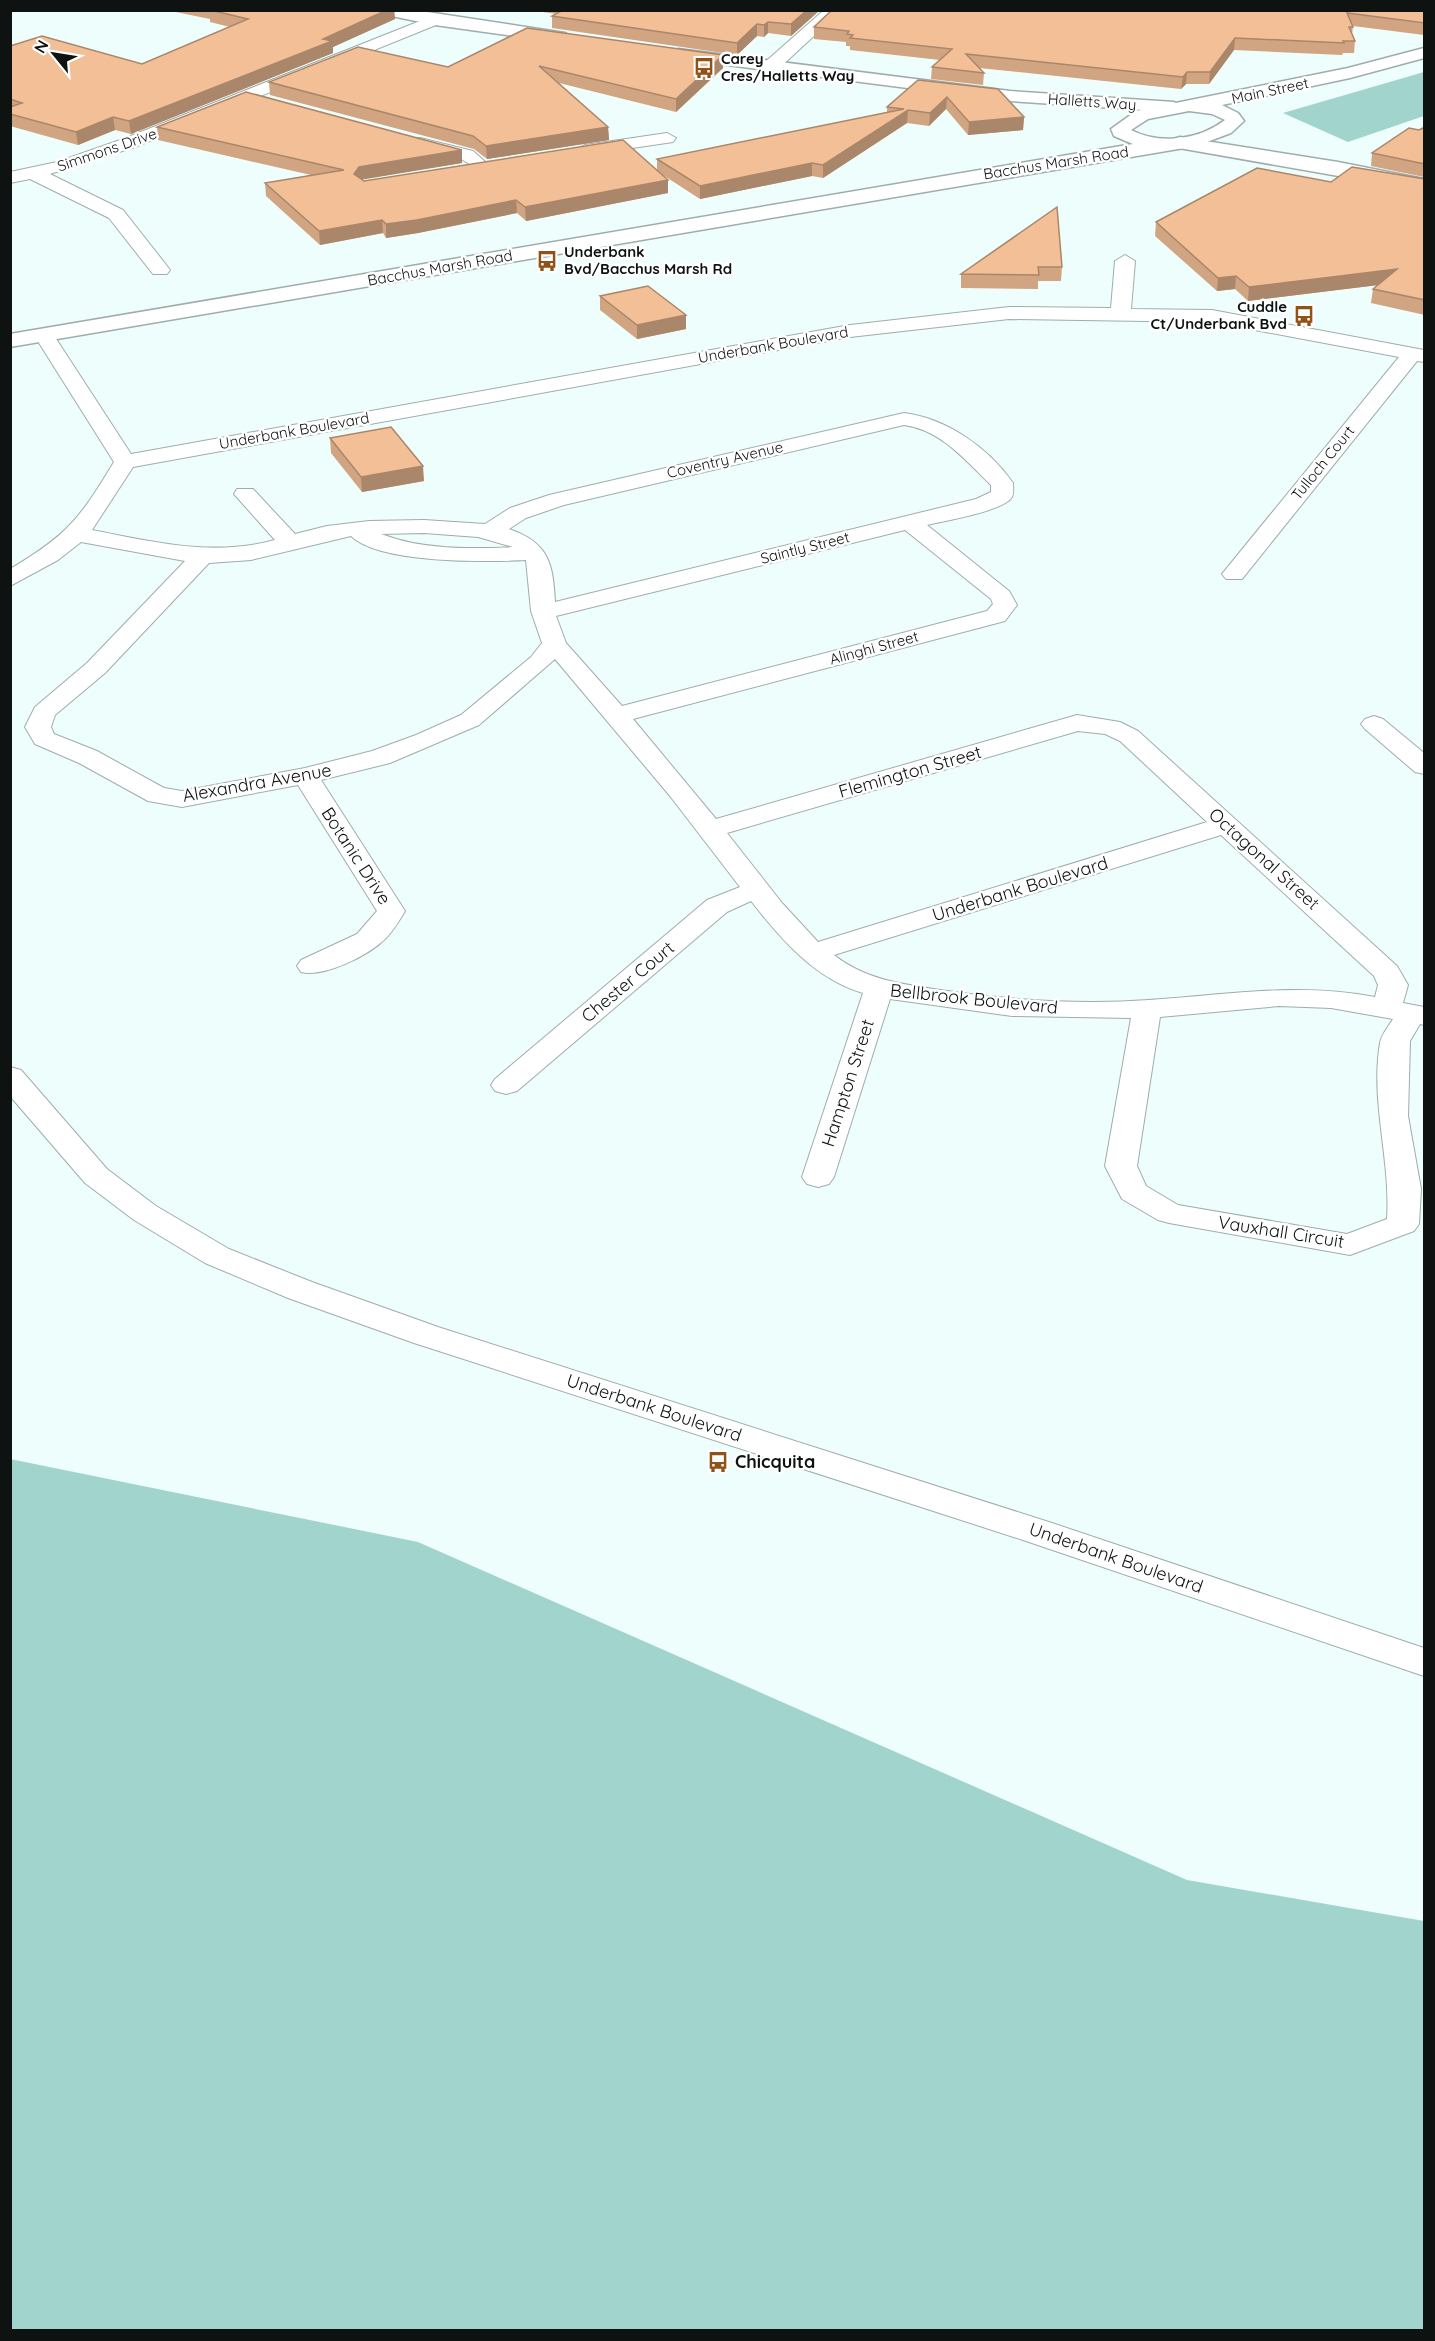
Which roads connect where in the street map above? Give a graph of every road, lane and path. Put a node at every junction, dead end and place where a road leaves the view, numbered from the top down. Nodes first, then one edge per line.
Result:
1 (388, 10) edge
2 (834, 10) edge
3 (435, 20) junction
4 (579, 40) edge
5 (658, 51) edge
6 (1425, 53) edge
7 (770, 67) junction
8 (1350, 73) junction
9 (1010, 96) junction
10 (249, 97) junction
11 (274, 104) edge
12 (1182, 107) junction
13 (1234, 123) junction
14 (1120, 130) junction
15 (399, 137) edge
16 (667, 138) dead end
17 (1176, 143) junction
18 (568, 153) edge
19 (502, 163) edge
20 (481, 166) junction
21 (1338, 168) junction
22 (458, 170) edge
23 (35, 174) junction
24 (10, 178) edge
25 (940, 182) junction
26 (1425, 185) edge
27 (1125, 261) dead end
28 (160, 270) dead end
29 (1121, 315) junction
30 (44, 335) junction
31 (10, 341) edge
32 (1419, 355) edge
33 (963, 447) joint
34 (125, 462) junction
35 (245, 494) dead end
36 (909, 522) junction
37 (352, 530) junction
38 (488, 533) junction
39 (69, 540) junction
40 (290, 542) junction
41 (537, 553) junction
42 (196, 562) junction
43 (1234, 574) dead end
44 (10, 579) edge
45 (543, 611) junction
46 (554, 644) junction
47 (614, 716) junction
48 (1374, 724) dead end
49 (1111, 727) joint
50 (1425, 766) edge
51 (304, 776) junction
52 (1226, 825) junction
53 (711, 829) junction
54 (757, 891) junction
55 (814, 952) junction
56 (311, 966) dead end
57 (879, 989) junction
58 (1147, 1009) junction
59 (1408, 1012) edge
60 (10, 1076) edge
61 (506, 1085) dead end
62 (818, 1178) dead end
63 (1425, 1662) edge

1 - 3 main road
2 - 7 street
3 - 4 main road
3 - 10 street, Simmons Drive
5 - 7 main road, Halletts Way
6 - 8 main road, Main Street
7 - 9 main road, Halletts Way
8 - 12 main road, Main Street
8 - 13 main road, Main Street
9 - 12 main road, Halletts Way
9 - 14 main road, Halletts Way
10 - 11 street
10 - 23 street, Simmons Drive
12 - 13 main road
12 - 14 main road, Bacchus Marsh Road
13 - 17 main road, Main Street
13 - 21 main road
14 - 17 main road, Halletts Way
14 - 25 main road, Bacchus Marsh Road
15 - 20 street
16 - 18 street
17 - 21 main road
17 - 25 main road, Bacchus Marsh Road
19 - 20 street
20 - 22 street
21 - 26 main road
23 - 24 street, Simmons Drive
23 - 28 street
25 - 30 main road, Bacchus Marsh Road
27 - 29 street
29 - 32 street, Underbank Boulevard
29 - 34 street, Underbank Boulevard
30 - 31 main road, Bacchus Marsh Road
30 - 34 street
32 - 43 street, Tulloch Court
33 - 36 street, Saintly Street
33 - 38 street, Coventry Avenue
34 - 39 street
35 - 40 street
36 - 45 street, Saintly Street
36 - 47 street, Alinghi Street
37 - 38 street
37 - 40 street
37 - 41 street
38 - 41 street
39 - 42 street
39 - 44 street
40 - 42 street
41 - 45 street, Bellbrook Boulevard
42 - 51 street, Alexandra Avenue
45 - 46 street, Bellbrook Boulevard
46 - 47 street, Bellbrook Boulevard
46 - 51 street, Alexandra Avenue
47 - 53 street, Bellbrook Boulevard
48 - 50 street
49 - 52 street, Octagonal Street
49 - 53 street, Flemington Street
51 - 56 street, Botanic Drive
52 - 55 street, Underbank Boulevard
52 - 59 street, Octagonal Street
53 - 54 street, Bellbrook Boulevard
54 - 55 street, Bellbrook Boulevard
54 - 61 street, Chester Court
55 - 57 street, Bellbrook Boulevard
57 - 58 street, Bellbrook Boulevard
57 - 62 street, Hampton Street
58 - 59 street, Bellbrook Boulevard
58 - 59 street, Vauxhall Circuit
60 - 63 street, Underbank Boulevard

